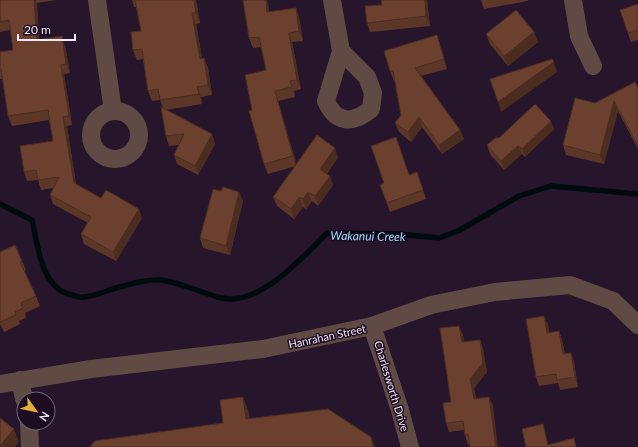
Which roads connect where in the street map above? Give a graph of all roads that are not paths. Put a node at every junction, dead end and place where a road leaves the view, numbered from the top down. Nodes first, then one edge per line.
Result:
1 (97, 0) edge
2 (332, 0) edge
3 (573, 0) edge
4 (341, 51) dead end
5 (593, 66) dead end
6 (113, 110) dead end
7 (638, 325) edge
8 (372, 326) junction
9 (20, 380) junction
10 (0, 384) edge
11 (22, 391) edge
12 (29, 431) edge
13 (30, 447) edge
14 (410, 447) edge

1 - 6 street
2 - 4 street
3 - 5 street
7 - 8 street, Hanrahan Street
8 - 9 street, Hanrahan Street
8 - 14 street, Charlesworth Drive
9 - 10 street, Hanrahan Street
9 - 11 street
12 - 13 street

